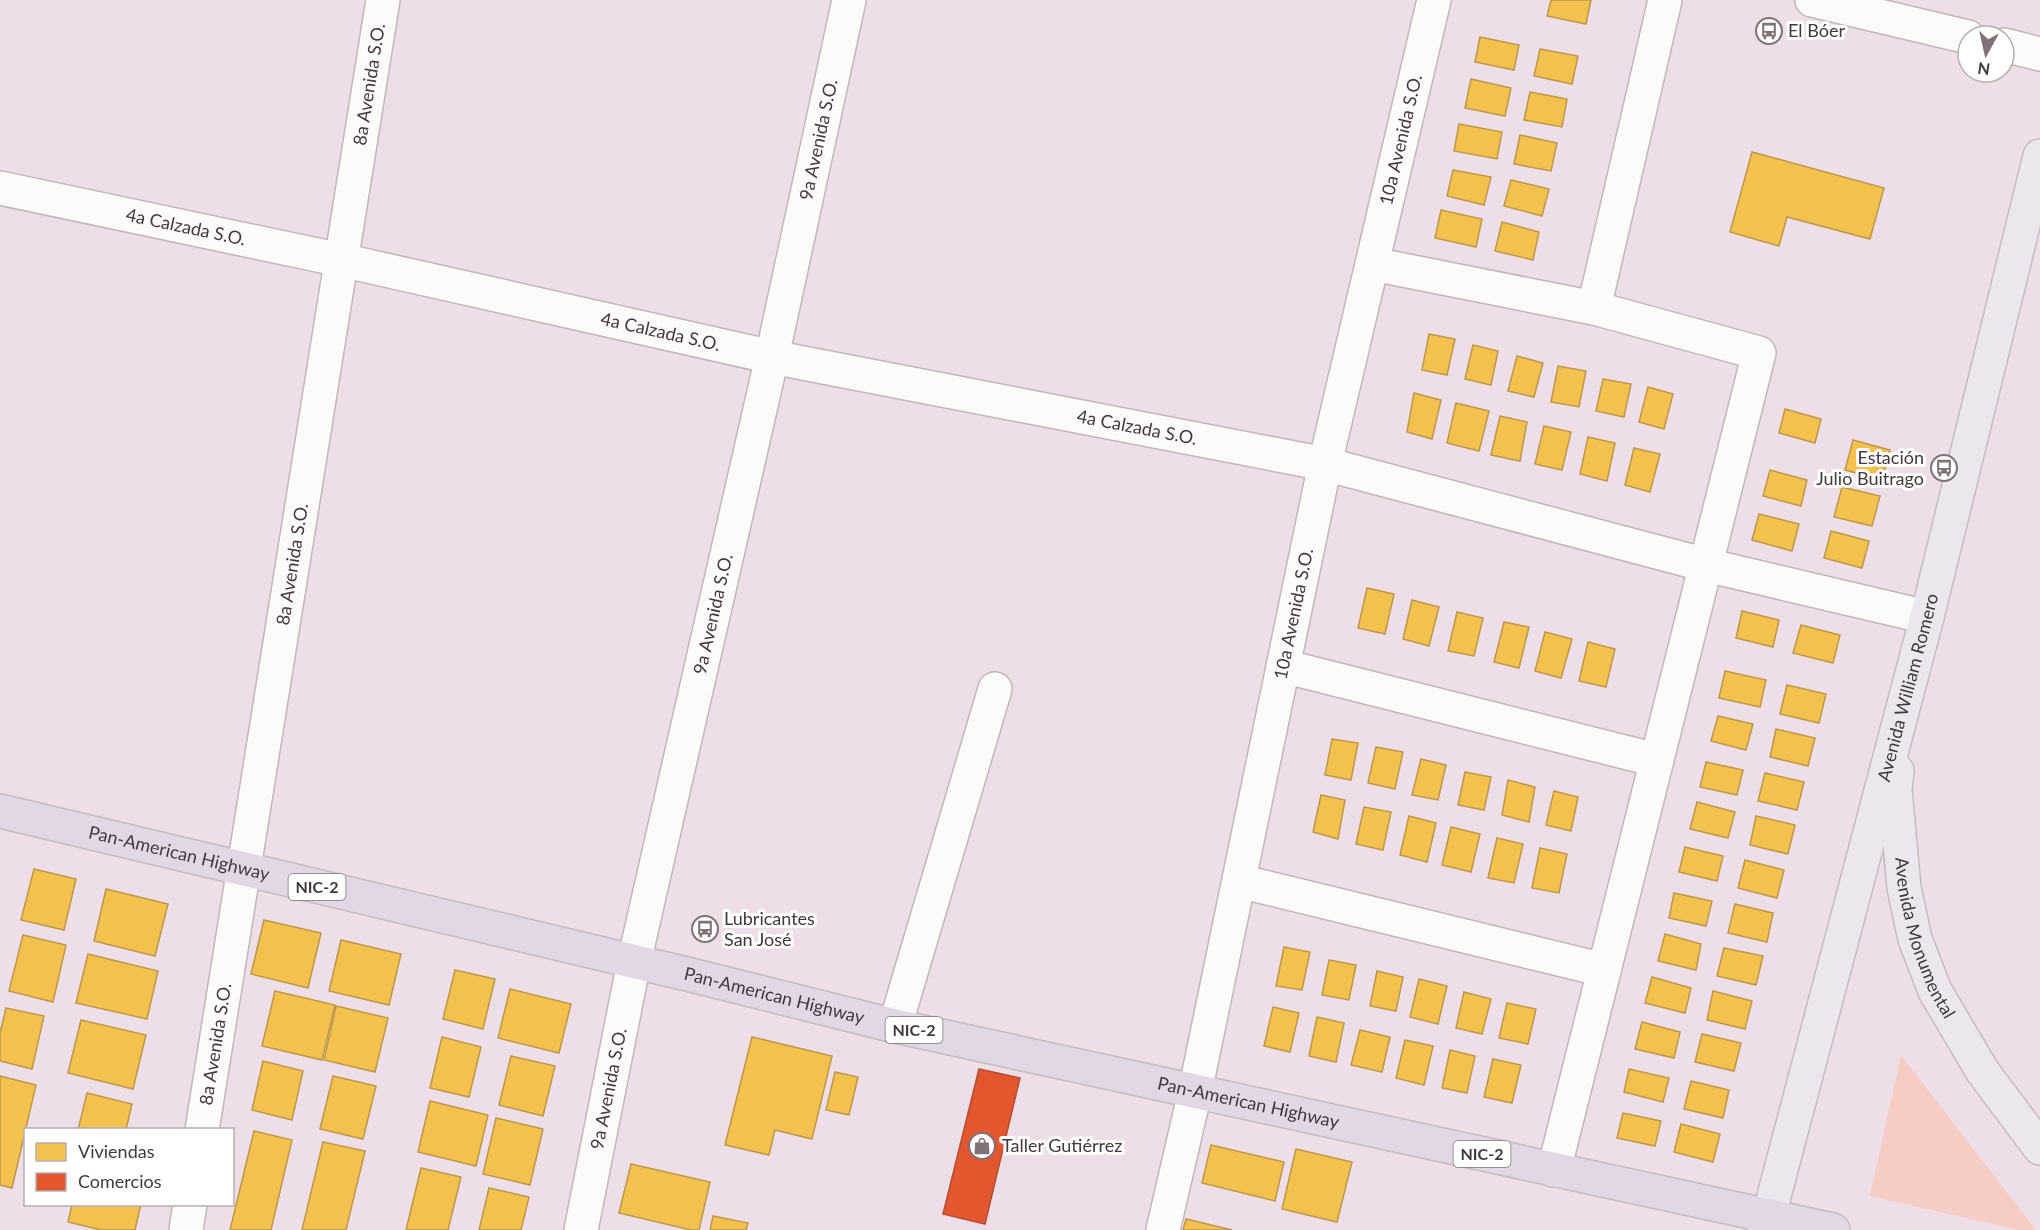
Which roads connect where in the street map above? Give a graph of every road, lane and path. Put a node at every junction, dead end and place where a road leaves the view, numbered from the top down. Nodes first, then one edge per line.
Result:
1 (382, 0) edge
2 (849, 0) edge
3 (1434, 0) edge
4 (1665, 0) edge
5 (1812, 0) edge
6 (1956, 34) edge
7 (2016, 48) edge
8 (2040, 54) edge
9 (2040, 156) edge
10 (0, 188) edge
11 (341, 260) junction
12 (1373, 264) junction
13 (1594, 308) junction
14 (772, 357) junction
15 (1325, 464) junction
16 (1706, 565) junction
17 (1927, 617) junction
18 (1283, 666) junction
19 (995, 689) dead end
20 (1905, 697) junction
21 (1656, 760) junction
22 (0, 811) edge
23 (243, 869) junction
24 (1239, 881) junction
25 (634, 962) junction
26 (1604, 970) junction
27 (895, 1026) junction
28 (1195, 1092) junction
29 (202, 1128) edge
30 (2040, 1148) edge
31 (1554, 1170) junction
32 (190, 1206) edge
33 (1767, 1223) edge
34 (186, 1230) edge
35 (581, 1230) edge
36 (1163, 1230) edge
37 (1833, 1230) edge

1 - 11 street, 8a Avenida S.O.
2 - 14 street, 9a Avenida S.O.
3 - 12 street, 10a Avenida S.O.
4 - 13 street
5 - 6 street
7 - 8 street
9 - 17 main road, Avenida William Romero
10 - 11 street, 4a Calzada S.O.
11 - 14 street, 4a Calzada S.O.
11 - 23 street, 8a Avenida S.O.
12 - 13 street
12 - 15 street, 10a Avenida S.O.
13 - 16 street
14 - 15 street, 4a Calzada S.O.
14 - 25 street, 9a Avenida S.O.
15 - 16 street, 4a Calzada S.O.
15 - 18 street, 10a Avenida S.O.
16 - 17 street, 4a Calzada S.O.
16 - 21 street
17 - 20 main road, Avenida William Romero
18 - 21 street
18 - 24 street, 10a Avenida S.O.
19 - 27 street
20 - 30 main road, Avenida Monumental
20 - 33 main road, Avenida William Romero
21 - 26 street
22 - 23 highway, Pan-American Highway / NIC-2
23 - 25 highway, Pan-American Highway / NIC-2
23 - 29 street, 8a Avenida S.O.
24 - 26 street
24 - 28 street, 10a Avenida S.O.
25 - 27 highway, Pan-American Highway / NIC-2
25 - 35 street, 9a Avenida S.O.
26 - 31 street
27 - 28 highway, Pan-American Highway / NIC-2
28 - 31 highway, Pan-American Highway / NIC-2
28 - 36 street, 10a Avenida S.O.
31 - 33 highway, Pan-American Highway / NIC-2
32 - 34 street
33 - 37 highway, Pan-American Highway / NIC-2

